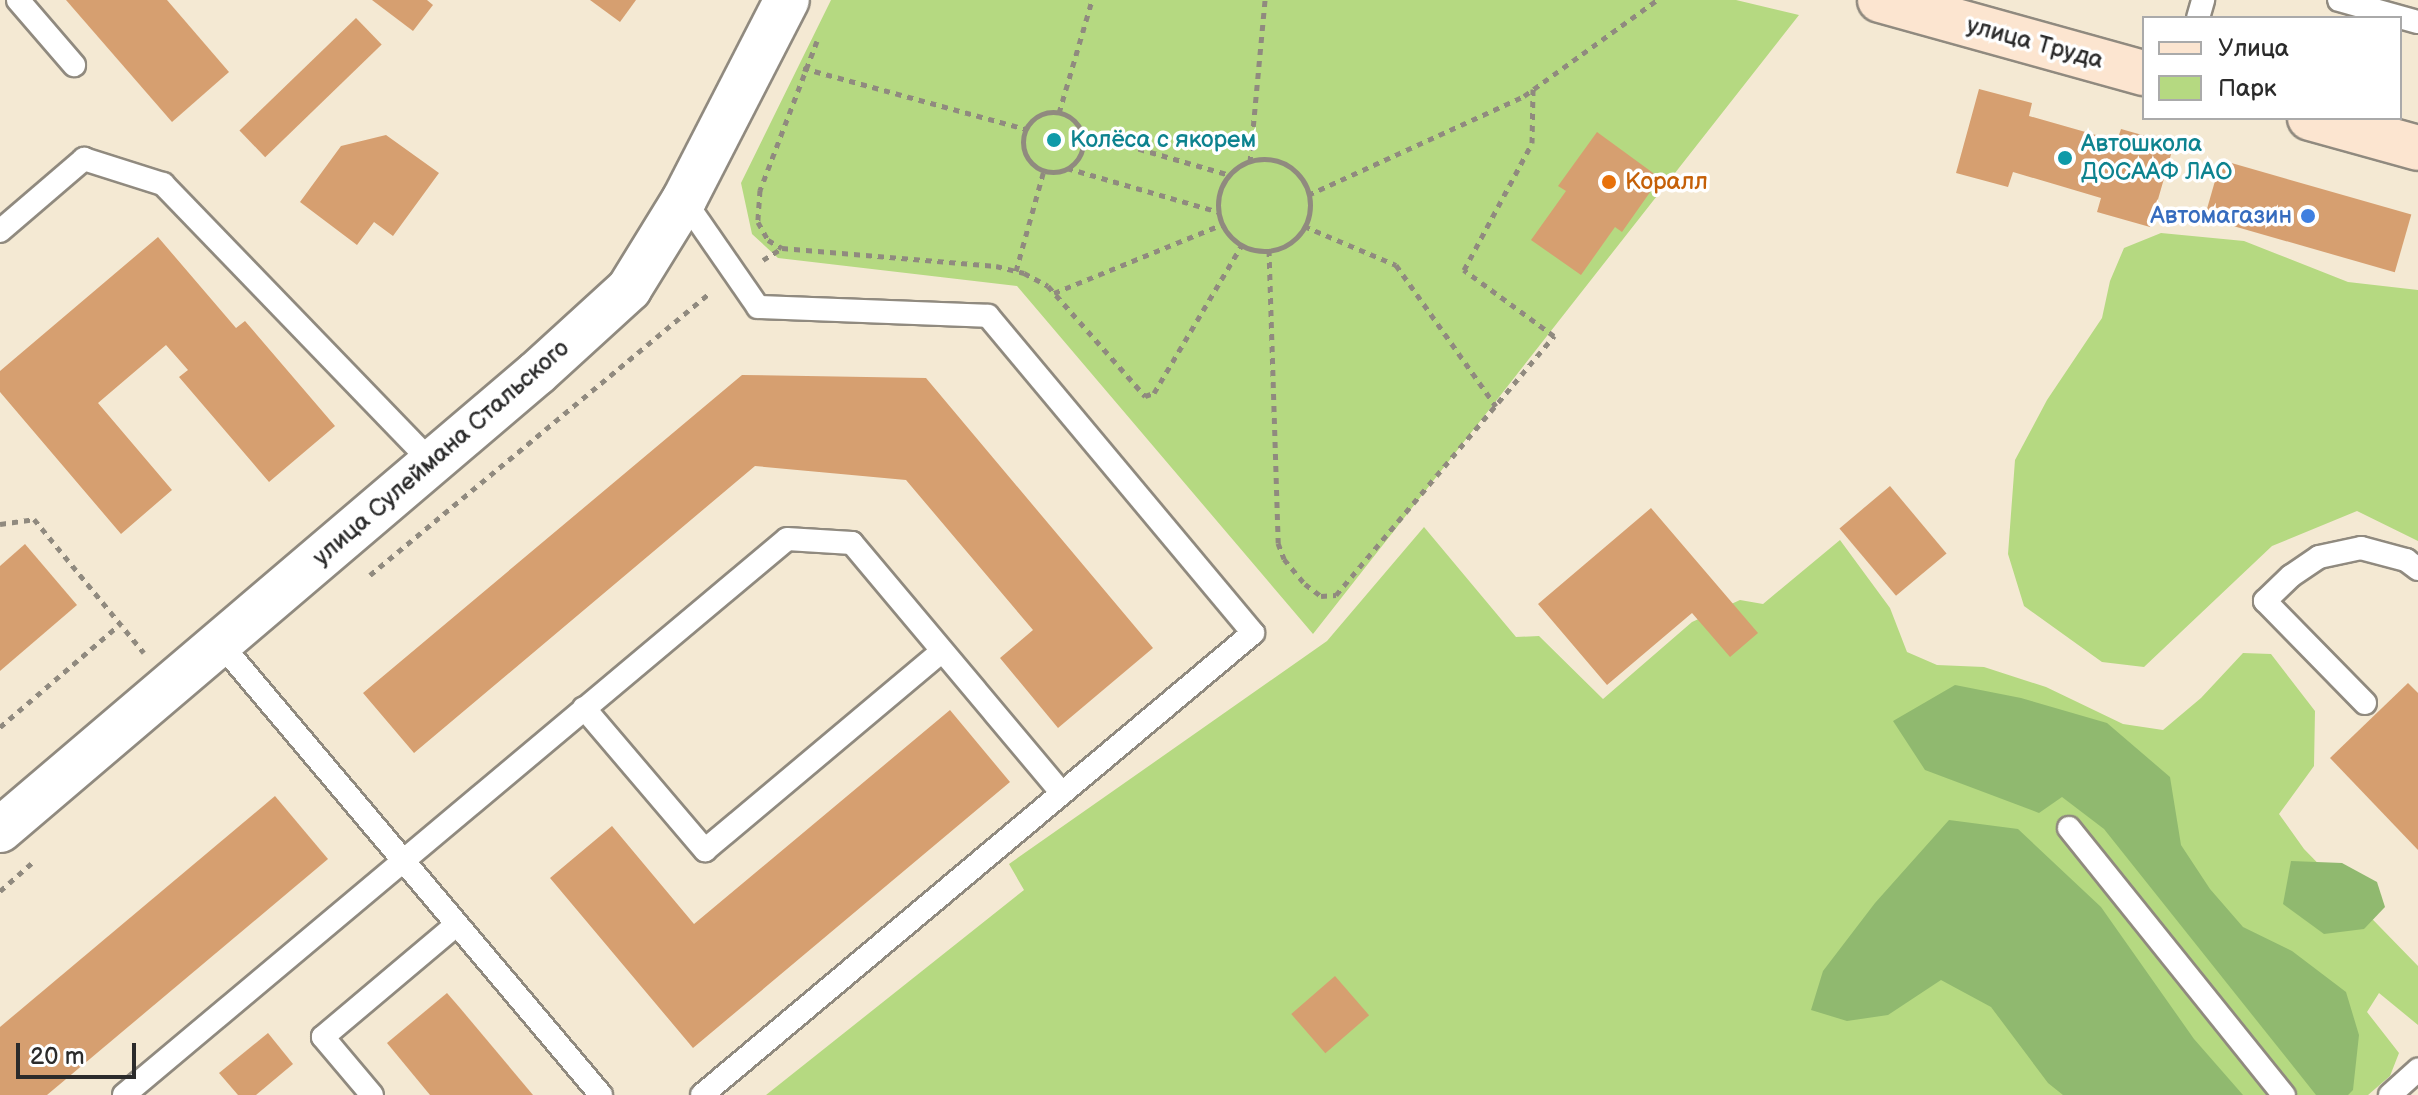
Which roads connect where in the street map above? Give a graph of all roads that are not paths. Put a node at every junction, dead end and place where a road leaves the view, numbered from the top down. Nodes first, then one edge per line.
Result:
1 (18, 0) edge
2 (787, 0) edge
3 (1880, 0) edge
4 (2339, 0) edge
5 (2396, 16) edge
6 (74, 65) dead end
7 (2142, 72) edge
8 (2317, 120) edge
9 (2418, 148) edge
10 (684, 200) junction
11 (0, 231) edge
12 (431, 462) junction
13 (2418, 569) edge
14 (220, 643) junction
15 (942, 651) junction
16 (2365, 703) dead end
17 (584, 708) junction
18 (1062, 793) junction
19 (2069, 828) dead end
20 (0, 830) edge
21 (403, 861) junction
22 (457, 924) junction
23 (2418, 1070) edge
24 (124, 1095) edge
25 (372, 1095) edge
26 (601, 1095) edge
27 (702, 1095) edge
28 (2284, 1095) edge
29 (2390, 1095) edge

1 - 6 lane
2 - 10 street, улица Сулеймана Стальского
3 - 7 main road, улица Труда
4 - 5 lane
8 - 9 main road
10 - 12 street, улица Сулеймана Стальского
10 - 18 lane
11 - 12 lane
12 - 14 street, улица Сулеймана Стальского
13 - 16 lane
14 - 20 street, улица Сулеймана Стальского
14 - 21 lane
15 - 17 lane
15 - 17 lane
15 - 18 lane
17 - 21 lane
18 - 27 lane
19 - 28 lane
21 - 22 lane
21 - 24 lane
22 - 25 lane
22 - 26 lane
23 - 29 lane

